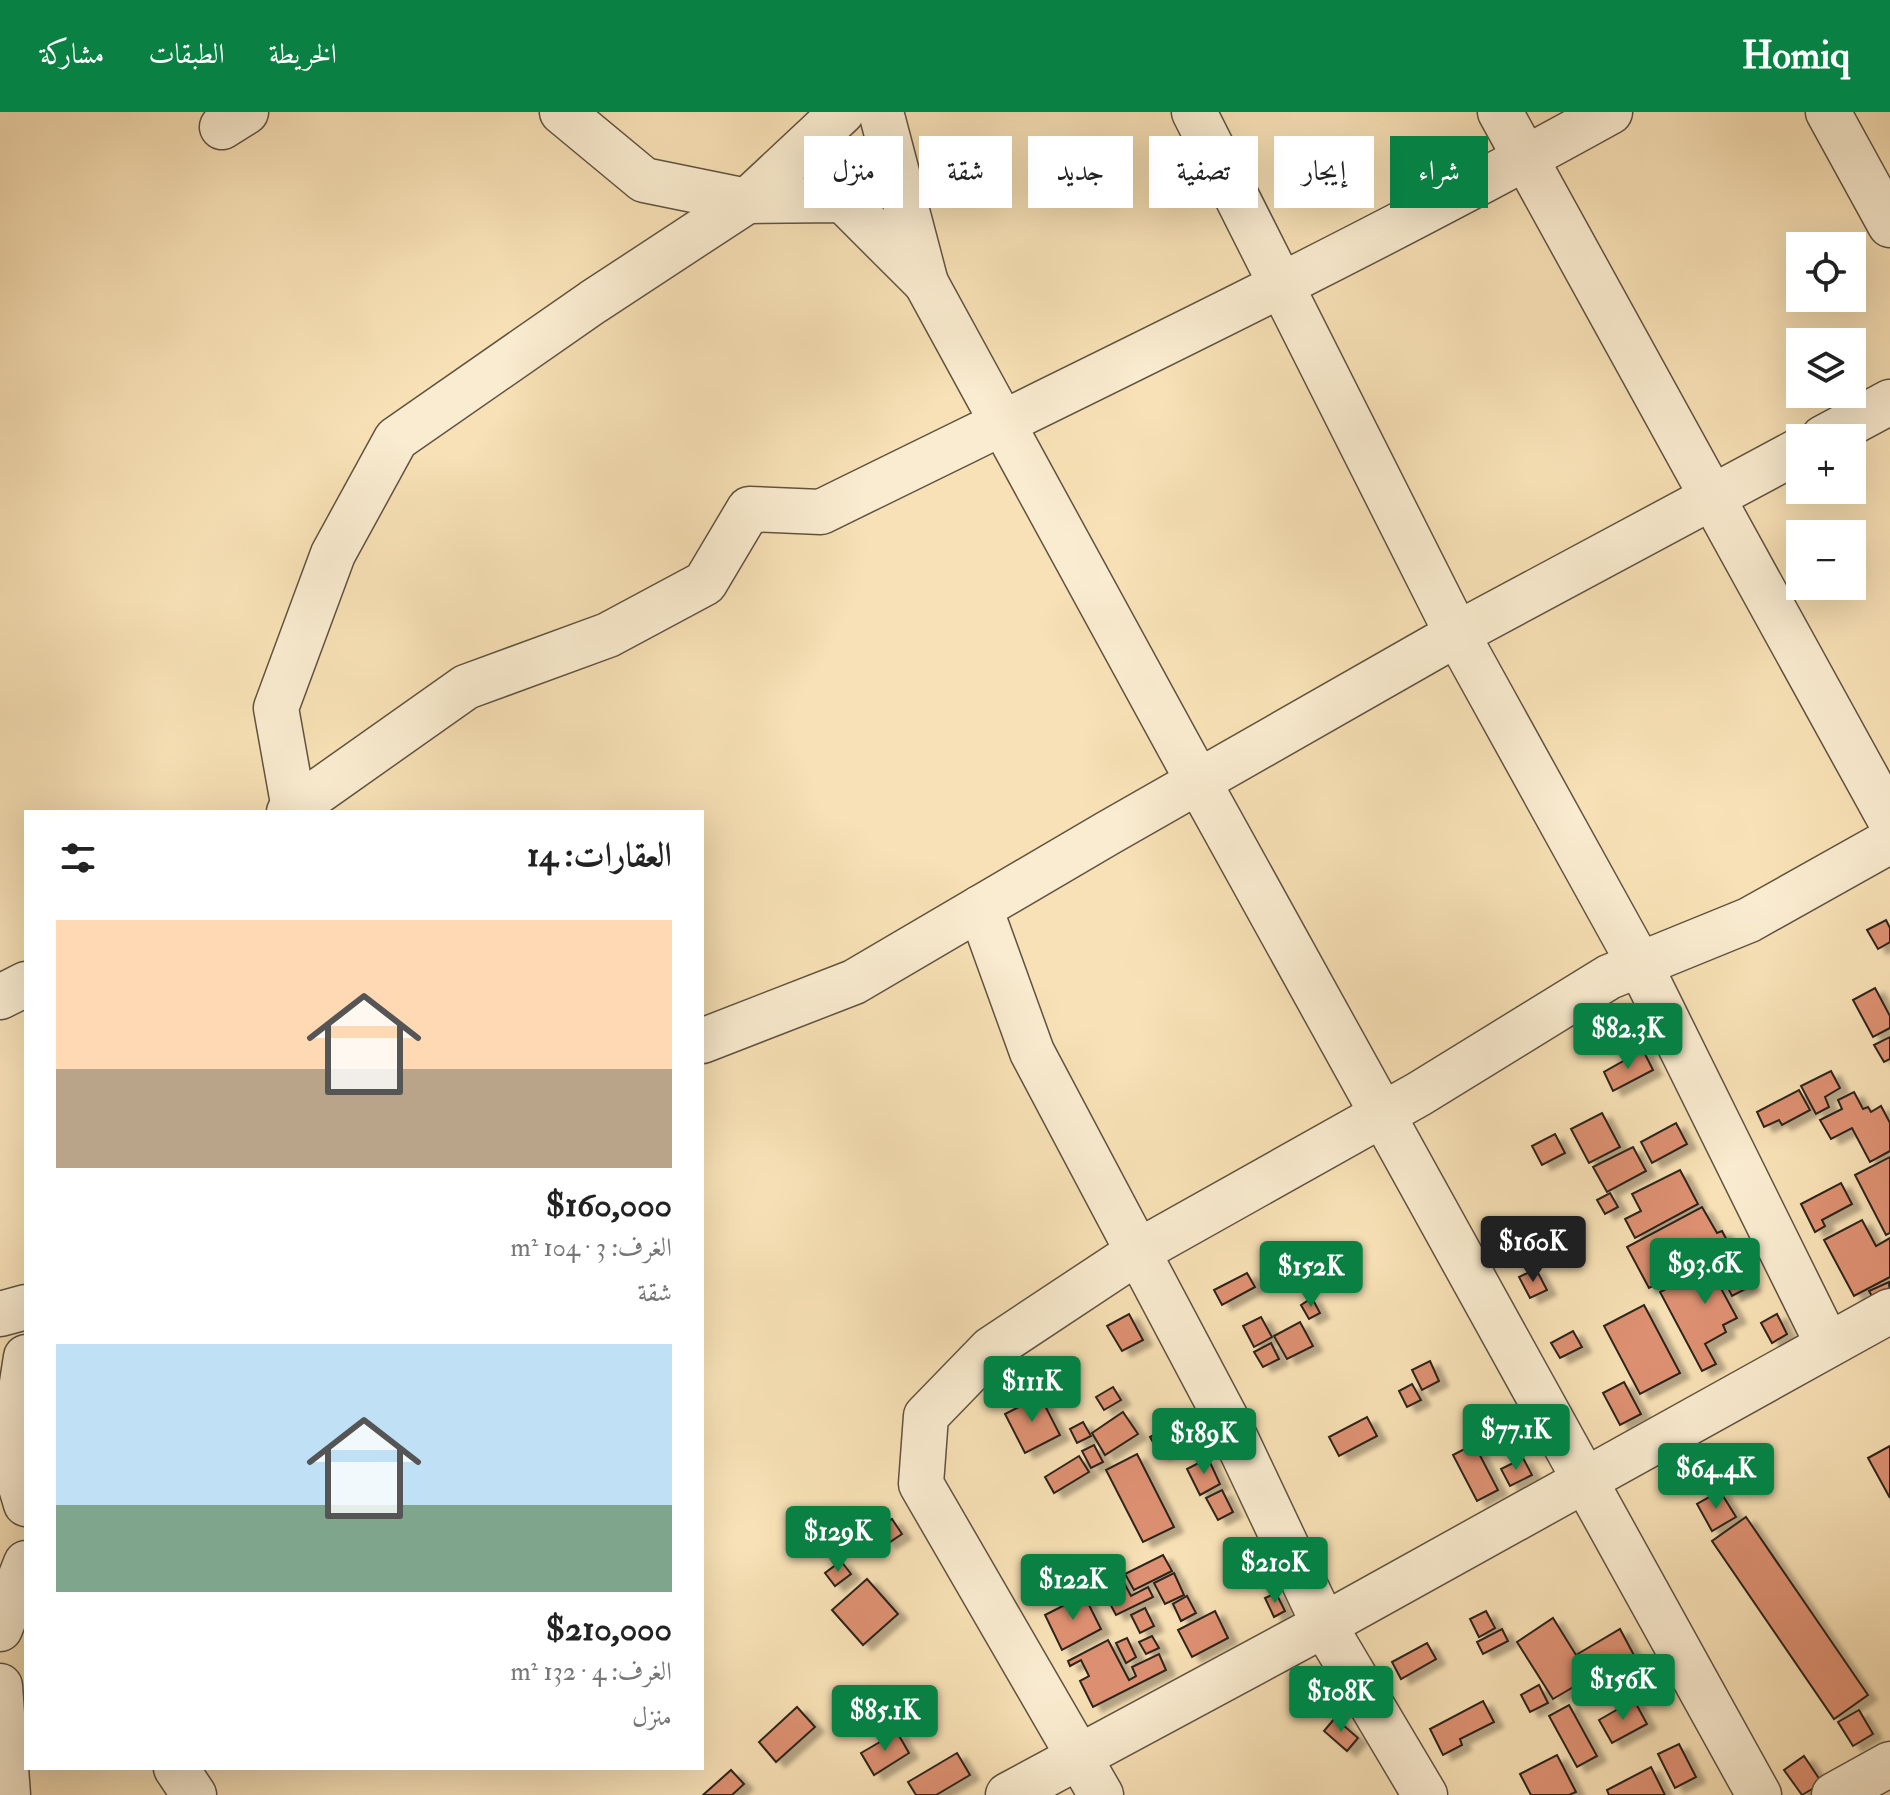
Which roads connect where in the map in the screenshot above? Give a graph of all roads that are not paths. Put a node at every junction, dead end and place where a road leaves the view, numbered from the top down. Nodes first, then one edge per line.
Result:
1 (562, 112) edge
2 (842, 112) edge
3 (881, 112) edge
4 (1194, 112) edge
5 (1500, 112) edge
6 (1610, 112) edge
7 (1828, 112) edge
8 (1526, 159) junction
9 (1879, 180) edge
10 (747, 201) junction
11 (1890, 225) edge
12 (926, 283) junction
13 (1282, 283) junction
14 (1890, 402) edge
15 (1002, 423) junction
16 (1849, 424) edge
17 (1786, 458) edge
18 (1711, 498) junction
19 (1457, 634) junction
20 (1198, 781) junction
21 (292, 810) edge
22 (1890, 820) edge
23 (1890, 841) edge
24 (980, 908) junction
25 (1640, 965) junction
26 (24, 985) edge
27 (0, 997) edge
28 (704, 1040) edge
29 (1384, 1114) junction
30 (1139, 1251) junction
31 (24, 1308) edge
32 (1890, 1311) edge
33 (0, 1314) edge
34 (1828, 1345) junction
35 (24, 1365) edge
36 (7, 1429) edge
37 (1586, 1480) junction
38 (24, 1497) edge
39 (24, 1568) edge
40 (1324, 1625) junction
41 (0, 1629) edge
42 (0, 1686) edge
43 (1080, 1756) junction
44 (1890, 1764) edge
45 (177, 1770) edge
46 (8, 1795) edge
47 (194, 1795) edge
48 (1008, 1795) edge
49 (1101, 1795) edge
50 (1425, 1795) edge
51 (1759, 1795) edge
52 (1834, 1795) edge

1 - 10 street
2 - 10 street
3 - 12 street
4 - 13 street
5 - 8 street
6 - 8 street
7 - 9 street
8 - 13 street
8 - 18 street
9 - 11 street
10 - 12 street
10 - 21 street
12 - 15 street
13 - 15 street
13 - 19 street
14 - 16 street
15 - 20 street
15 - 21 street
17 - 18 street
18 - 19 street
18 - 22 street
19 - 20 street
19 - 25 street
20 - 24 street
20 - 29 street
23 - 25 street
24 - 28 street
24 - 30 street
25 - 29 street
25 - 34 street
26 - 27 street
29 - 30 street
29 - 37 street
30 - 40 street
30 - 43 street
31 - 33 street
32 - 34 street
34 - 37 street
35 - 36 street
36 - 38 street
37 - 40 street
37 - 51 street
39 - 41 street
40 - 43 street
40 - 50 street
42 - 46 street
43 - 48 street
43 - 49 street
44 - 52 street
45 - 47 street

